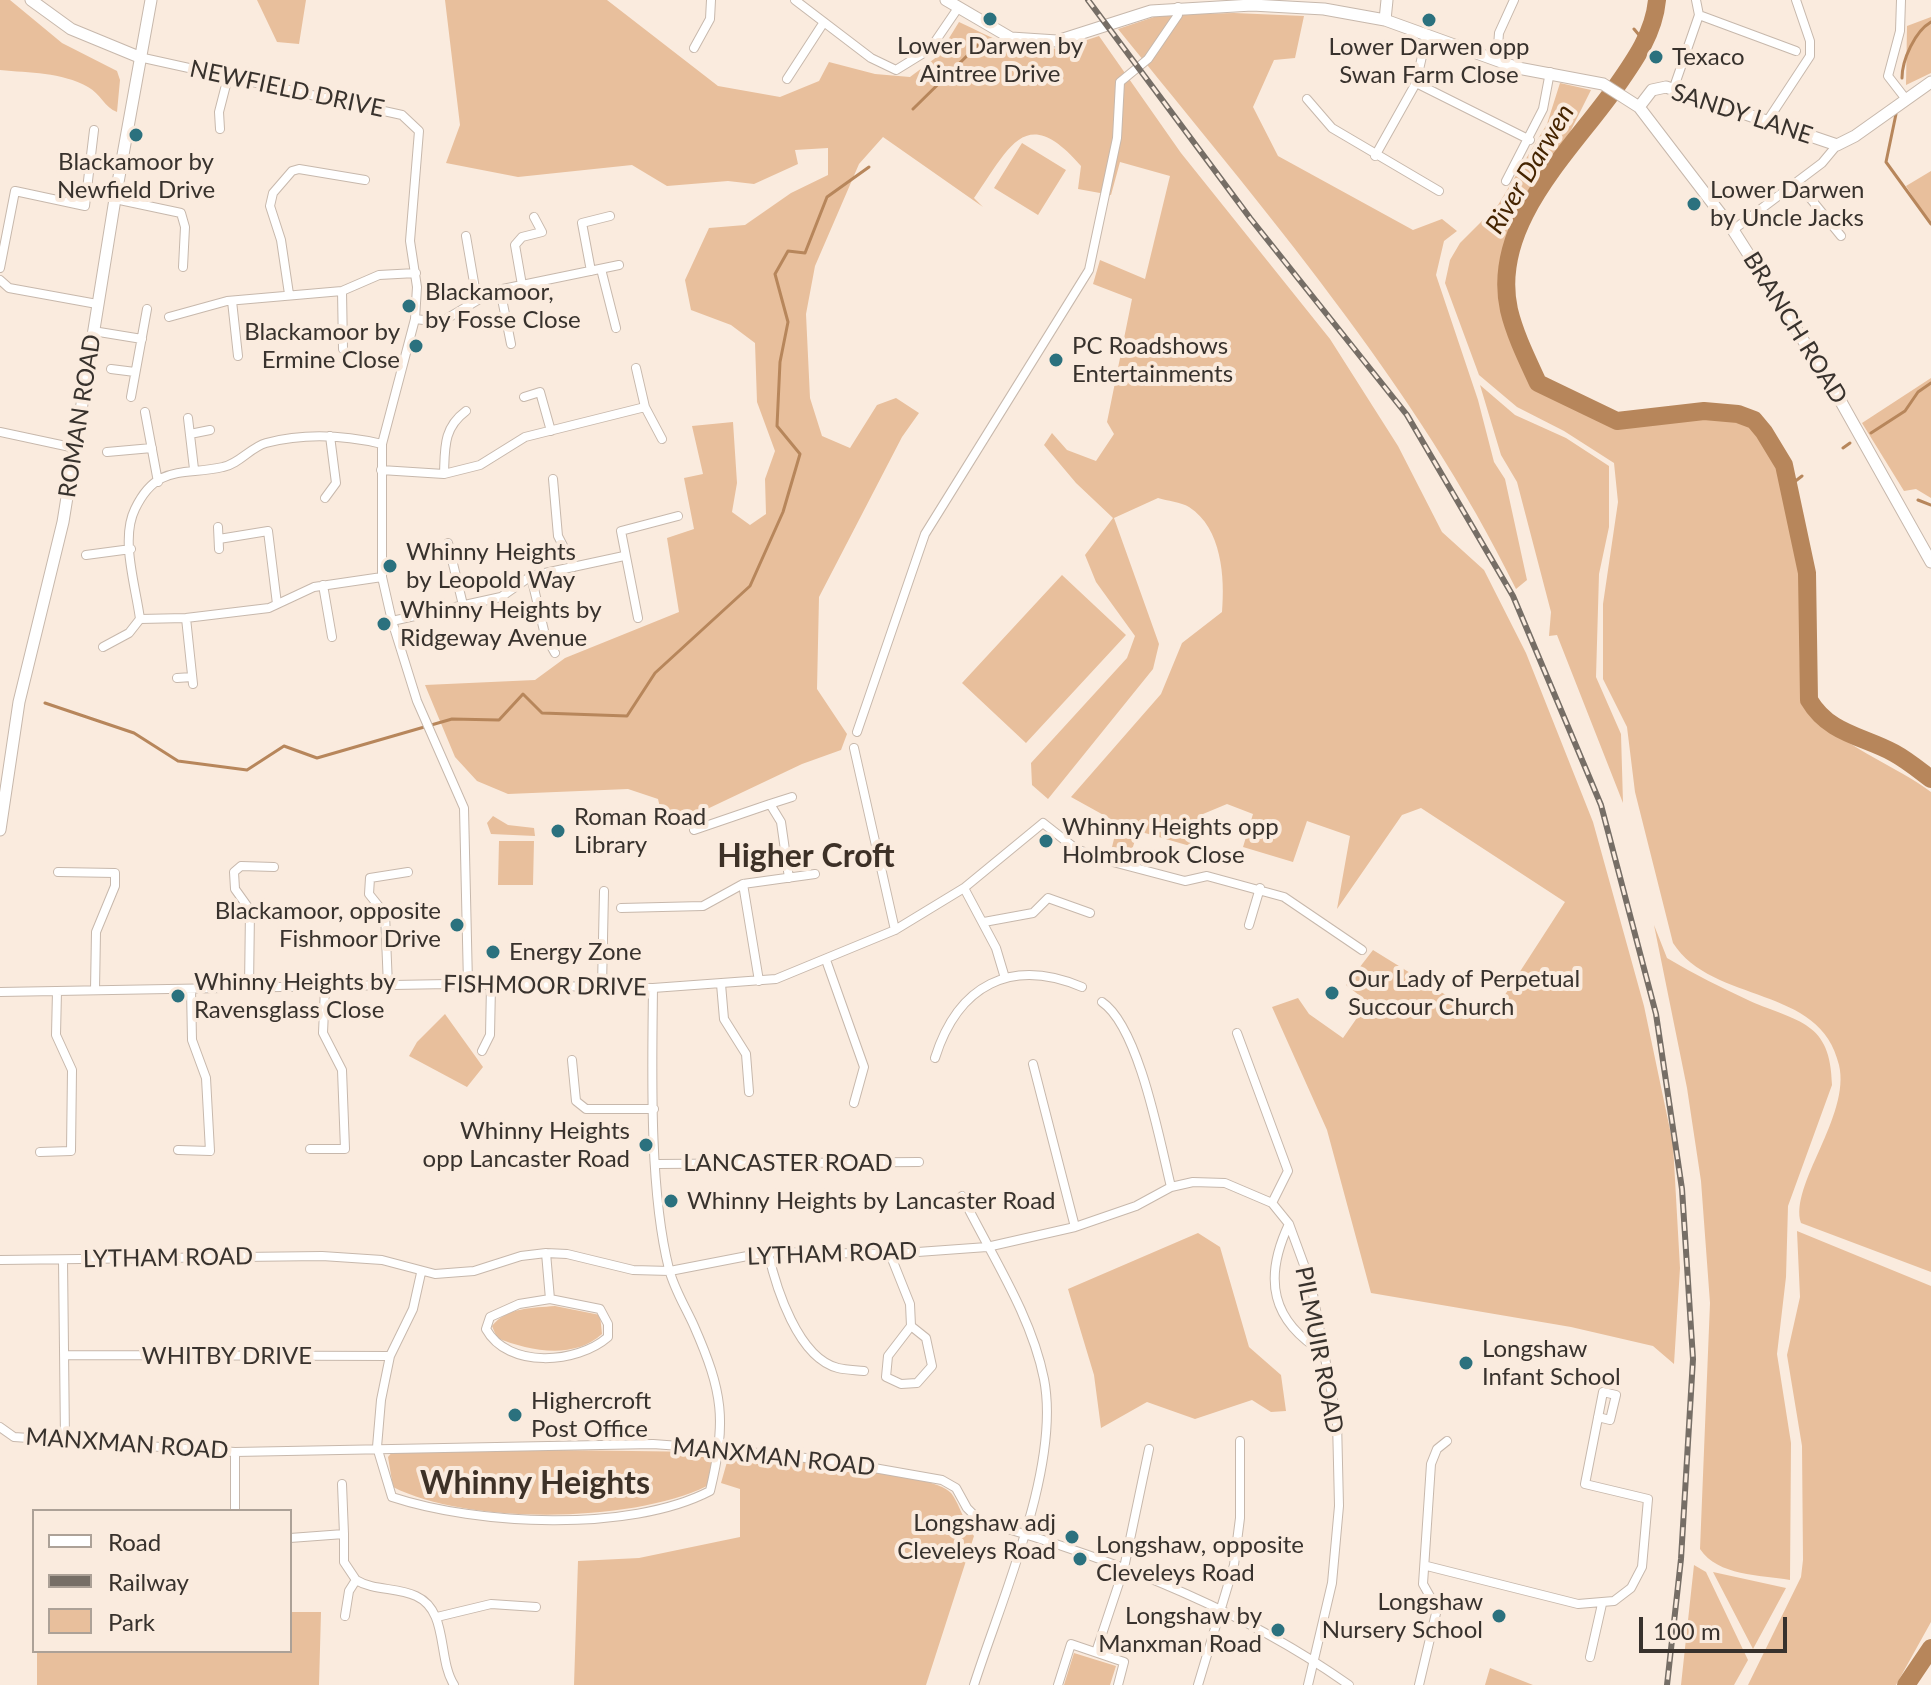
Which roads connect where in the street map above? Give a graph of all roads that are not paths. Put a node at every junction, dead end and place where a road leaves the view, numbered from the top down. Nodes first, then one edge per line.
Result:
1 (31, 0) edge
2 (151, 0) edge
3 (711, 0) edge
4 (795, 0) edge
5 (946, 0) edge
6 (1387, 0) edge
7 (1696, 0) edge
8 (1796, 0) edge
9 (1901, 0) edge
10 (1510, 2) edge
11 (1178, 7) junction
12 (958, 8) junction
13 (1699, 15) junction
14 (1385, 20) junction
15 (824, 22) junction
16 (1427, 34) junction
17 (694, 48) dead end
18 (1796, 51) dead end
19 (139, 57) junction
20 (1497, 60) junction
21 (1550, 72) junction
22 (228, 77) junction
23 (787, 79) dead end
24 (1931, 82) edge
25 (1416, 83) junction
26 (1673, 90) junction
27 (1905, 98) junction
28 (1307, 99) dead end
29 (1639, 107) junction
30 (1766, 123) junction
31 (220, 129) dead end
32 (94, 130) dead end
33 (1530, 140) junction
34 (1837, 145) junction
35 (1375, 156) junction
36 (365, 180) dead end
37 (1506, 181) dead end
38 (1797, 182) junction
39 (1439, 191) dead end
40 (115, 199) junction
41 (610, 216) dead end
42 (534, 217) dead end
43 (1733, 230) junction
44 (466, 236) dead end
45 (1841, 236) dead end
46 (619, 265) dead end
47 (183, 267) dead end
48 (0, 268) edge
49 (601, 269) junction
50 (591, 271) junction
51 (416, 273) junction
52 (0, 280) edge
53 (522, 285) junction
54 (500, 289) junction
55 (342, 291) junction
56 (289, 294) junction
57 (477, 300) junction
58 (232, 301) junction
59 (97, 304) junction
60 (147, 309) dead end
61 (169, 317) dead end
62 (415, 319) junction
63 (616, 328) dead end
64 (93, 331) junction
65 (142, 339) junction
66 (511, 344) dead end
67 (343, 349) dead end
68 (238, 356) dead end
69 (636, 368) dead end
70 (111, 369) dead end
71 (135, 372) junction
72 (131, 397) dead end
73 (524, 397) dead end
74 (645, 407) junction
75 (466, 411) dead end
76 (145, 412) dead end
77 (188, 418) dead end
78 (210, 430) dead end
79 (551, 431) junction
80 (0, 432) edge
81 (190, 434) junction
82 (330, 436) junction
83 (662, 439) dead end
84 (382, 444) junction
85 (75, 448) junction
86 (152, 448) junction
87 (107, 452) dead end
88 (194, 469) junction
89 (381, 470) junction
90 (444, 474) junction
91 (553, 479) dead end
92 (158, 482) junction
93 (325, 498) dead end
94 (678, 516) dead end
95 (218, 527) dead end
96 (448, 543) dead end
97 (131, 549) junction
98 (86, 555) dead end
99 (624, 556) junction
100 (1931, 562) edge
101 (574, 567) junction
102 (531, 576) junction
103 (382, 577) junction
104 (323, 585) junction
105 (277, 604) junction
106 (463, 605) junction
107 (186, 618) junction
108 (638, 618) dead end
109 (140, 619) junction
110 (392, 621) junction
111 (332, 637) dead end
112 (103, 647) dead end
113 (555, 653) dead end
114 (177, 678) dead end
115 (857, 732) dead end
116 (854, 748) dead end
117 (792, 797) dead end
118 (770, 804) junction
119 (0, 830) edge
120 (694, 830) dead end
121 (274, 867) dead end
122 (58, 872) dead end
123 (408, 872) dead end
124 (815, 874) dead end
125 (789, 878) junction
126 (743, 884) junction
127 (964, 888) junction
128 (1260, 888) junction
129 (604, 891) dead end
130 (621, 908) dead end
131 (1090, 913) dead end
132 (984, 922) junction
133 (1249, 925) dead end
134 (895, 930) junction
135 (1362, 950) dead end
136 (826, 960) junction
137 (1005, 978) junction
138 (759, 981) junction
139 (468, 984) junction
140 (721, 984) junction
141 (491, 985) junction
142 (388, 986) junction
143 (602, 987) junction
144 (1082, 987) dead end
145 (249, 988) junction
146 (325, 988) junction
147 (653, 988) junction
148 (191, 989) junction
149 (95, 990) junction
150 (57, 991) junction
151 (0, 992) edge
152 (1102, 1002) dead end
153 (1237, 1033) dead end
154 (482, 1051) dead end
155 (935, 1058) dead end
156 (572, 1060) dead end
157 (1033, 1064) dead end
158 (749, 1092) dead end
159 (854, 1103) dead end
160 (654, 1109) junction
161 (310, 1149) dead end
162 (178, 1150) dead end
163 (40, 1152) dead end
164 (919, 1162) dead end
165 (657, 1164) junction
166 (1171, 1187) junction
167 (962, 1196) dead end
168 (1272, 1203) junction
169 (1289, 1224) junction
170 (1075, 1227) junction
171 (987, 1247) junction
172 (768, 1252) junction
173 (546, 1253) junction
174 (890, 1254) junction
175 (0, 1260) edge
176 (63, 1260) junction
177 (670, 1271) junction
178 (421, 1273) junction
179 (550, 1299) junction
180 (911, 1326) junction
181 (1324, 1353) junction
182 (65, 1355) junction
183 (390, 1356) junction
184 (864, 1371) dead end
185 (1598, 1417) dead end
186 (0, 1427) edge
187 (65, 1440) junction
188 (1240, 1441) dead end
189 (1447, 1441) dead end
190 (377, 1447) junction
191 (720, 1449) junction
192 (1149, 1449) dead end
193 (235, 1452) junction
194 (342, 1484) dead end
195 (235, 1509) edge
196 (1024, 1533) junction
197 (344, 1534) junction
198 (292, 1538) edge
199 (1427, 1566) junction
200 (1124, 1568) junction
201 (356, 1580) junction
202 (1602, 1604) junction
203 (536, 1607) dead end
204 (1221, 1609) junction
205 (345, 1616) dead end
206 (437, 1617) junction
207 (1096, 1652) junction
208 (1590, 1657) dead end
209 (1315, 1661) junction
210 (454, 1685) edge
211 (974, 1685) edge
212 (1058, 1685) edge
213 (1118, 1685) edge
214 (1198, 1685) edge
215 (1308, 1685) edge
216 (1349, 1685) edge
217 (1419, 1685) edge

1 - 19 street
2 - 19 street, ROMAN ROAD
3 - 17 street
4 - 15 street
5 - 12 street
6 - 14 street
7 - 13 street
8 - 30 street
9 - 27 street
10 - 20 street
11 - 12 street
11 - 14 street
11 - 115 street
12 - 15 street
13 - 18 street
13 - 26 street
14 - 16 street
15 - 23 street
16 - 20 street
16 - 25 street
19 - 22 street, NEWFIELD DRIVE
19 - 40 street, ROMAN ROAD
20 - 21 street
21 - 29 street
21 - 33 street
22 - 31 street
22 - 51 street, NEWFIELD DRIVE
24 - 27 street, SANDY LANE
25 - 33 street
25 - 35 street
26 - 29 street, SANDY LANE
26 - 30 street, SANDY LANE
27 - 34 street, SANDY LANE
28 - 35 street
29 - 43 street, BRANCH ROAD
30 - 34 street, SANDY LANE
32 - 48 street
33 - 37 street
34 - 38 street
35 - 39 street
36 - 56 street
38 - 43 street
38 - 45 street
40 - 47 street
40 - 59 street, ROMAN ROAD
41 - 50 street
42 - 53 street
43 - 100 street, BRANCH ROAD
44 - 57 street
46 - 49 street
49 - 50 street
49 - 63 street
50 - 53 street
51 - 55 street
51 - 62 street, NEWFIELD DRIVE
52 - 59 street
53 - 54 street
54 - 57 street
54 - 66 street
55 - 56 street
55 - 67 street
56 - 58 street
57 - 62 street
58 - 61 street
58 - 68 street
59 - 64 street, ROMAN ROAD
60 - 65 street
62 - 84 street, NEWFIELD DRIVE
64 - 65 street
64 - 85 street, ROMAN ROAD
65 - 71 street
69 - 74 street
70 - 71 street
71 - 72 street
73 - 79 street
74 - 79 street
74 - 83 street
75 - 90 street
76 - 86 street
77 - 81 street
78 - 81 street
79 - 90 street
80 - 85 street
81 - 88 street
82 - 84 street
82 - 88 street
82 - 93 street
84 - 89 street, NEWFIELD DRIVE
85 - 119 street, ROMAN ROAD
86 - 87 street
86 - 92 street
88 - 92 street
89 - 90 street
89 - 103 street, NEWFIELD DRIVE
91 - 101 street
92 - 97 street
94 - 99 street
95 - 105 street
96 - 106 street
97 - 98 street
97 - 109 street
99 - 101 street
99 - 108 street
101 - 102 street
102 - 106 street
102 - 113 street
103 - 104 street
103 - 110 street, NEWFIELD DRIVE
104 - 105 street
104 - 111 street
105 - 107 street
106 - 110 street
107 - 109 street
107 - 114 street
109 - 112 street
110 - 139 street, NEWFIELD DRIVE
116 - 134 street
117 - 118 street
118 - 120 street
118 - 125 street
121 - 145 street
122 - 149 street
123 - 142 street
124 - 125 street
125 - 126 street
126 - 130 street
126 - 138 street
127 - 128 street, FISHMOOR DRIVE
127 - 132 street
127 - 134 street, FISHMOOR DRIVE
128 - 133 street
128 - 135 street
129 - 143 street
131 - 132 street
132 - 137 street
134 - 136 street, FISHMOOR DRIVE
136 - 138 street, FISHMOOR DRIVE
136 - 159 street
137 - 144 street
137 - 155 street
138 - 140 street, FISHMOOR DRIVE
139 - 141 street, FISHMOOR DRIVE
139 - 142 street, FISHMOOR DRIVE
140 - 147 street, FISHMOOR DRIVE
140 - 158 street
141 - 143 street, FISHMOOR DRIVE
141 - 154 street
142 - 146 street, FISHMOOR DRIVE
143 - 147 street, FISHMOOR DRIVE
145 - 146 street, FISHMOOR DRIVE
145 - 148 street, FISHMOOR DRIVE
146 - 161 street
147 - 160 street
148 - 149 street, FISHMOOR DRIVE
148 - 162 street
149 - 150 street, FISHMOOR DRIVE
150 - 151 street, FISHMOOR DRIVE
150 - 163 street
152 - 166 street
153 - 168 street
156 - 160 street
157 - 170 street
160 - 165 street
164 - 165 street, LANCASTER ROAD
165 - 177 street
166 - 168 street, LYTHAM ROAD
166 - 170 street, LYTHAM ROAD
167 - 171 street
168 - 169 street, PILMUIR ROAD
169 - 181 street, PILMUIR ROAD
169 - 181 street
170 - 171 street, LYTHAM ROAD
171 - 174 street, LYTHAM ROAD
171 - 196 street
172 - 174 street, LYTHAM ROAD
172 - 177 street, LYTHAM ROAD
172 - 184 street
173 - 177 street, LYTHAM ROAD
173 - 178 street, LYTHAM ROAD
173 - 179 street
174 - 180 street
175 - 176 street, LYTHAM ROAD
176 - 178 street, LYTHAM ROAD
176 - 182 street
177 - 191 street
178 - 183 street
179 - 179 street
180 - 180 street
181 - 209 street, PILMUIR ROAD
182 - 183 street, WHITBY DRIVE
182 - 187 street
183 - 190 street
185 - 202 street
186 - 187 street, MANXMAN ROAD
187 - 193 street, MANXMAN ROAD
188 - 204 street
189 - 199 street
190 - 191 street, MANXMAN ROAD
190 - 191 street
190 - 193 street, MANXMAN ROAD
191 - 196 street, MANXMAN ROAD
192 - 200 street
193 - 195 street
194 - 197 street
196 - 200 street, MANXMAN ROAD
196 - 211 street
197 - 198 street
197 - 201 street
199 - 202 street
199 - 217 street
200 - 204 street, MANXMAN ROAD
200 - 207 street
201 - 205 street
201 - 206 street
202 - 208 street
203 - 206 street
204 - 209 street, MANXMAN ROAD
204 - 214 street
206 - 210 street
207 - 212 street
207 - 213 street
209 - 215 street, PILMUIR ROAD
209 - 216 street, MANXMAN ROAD

